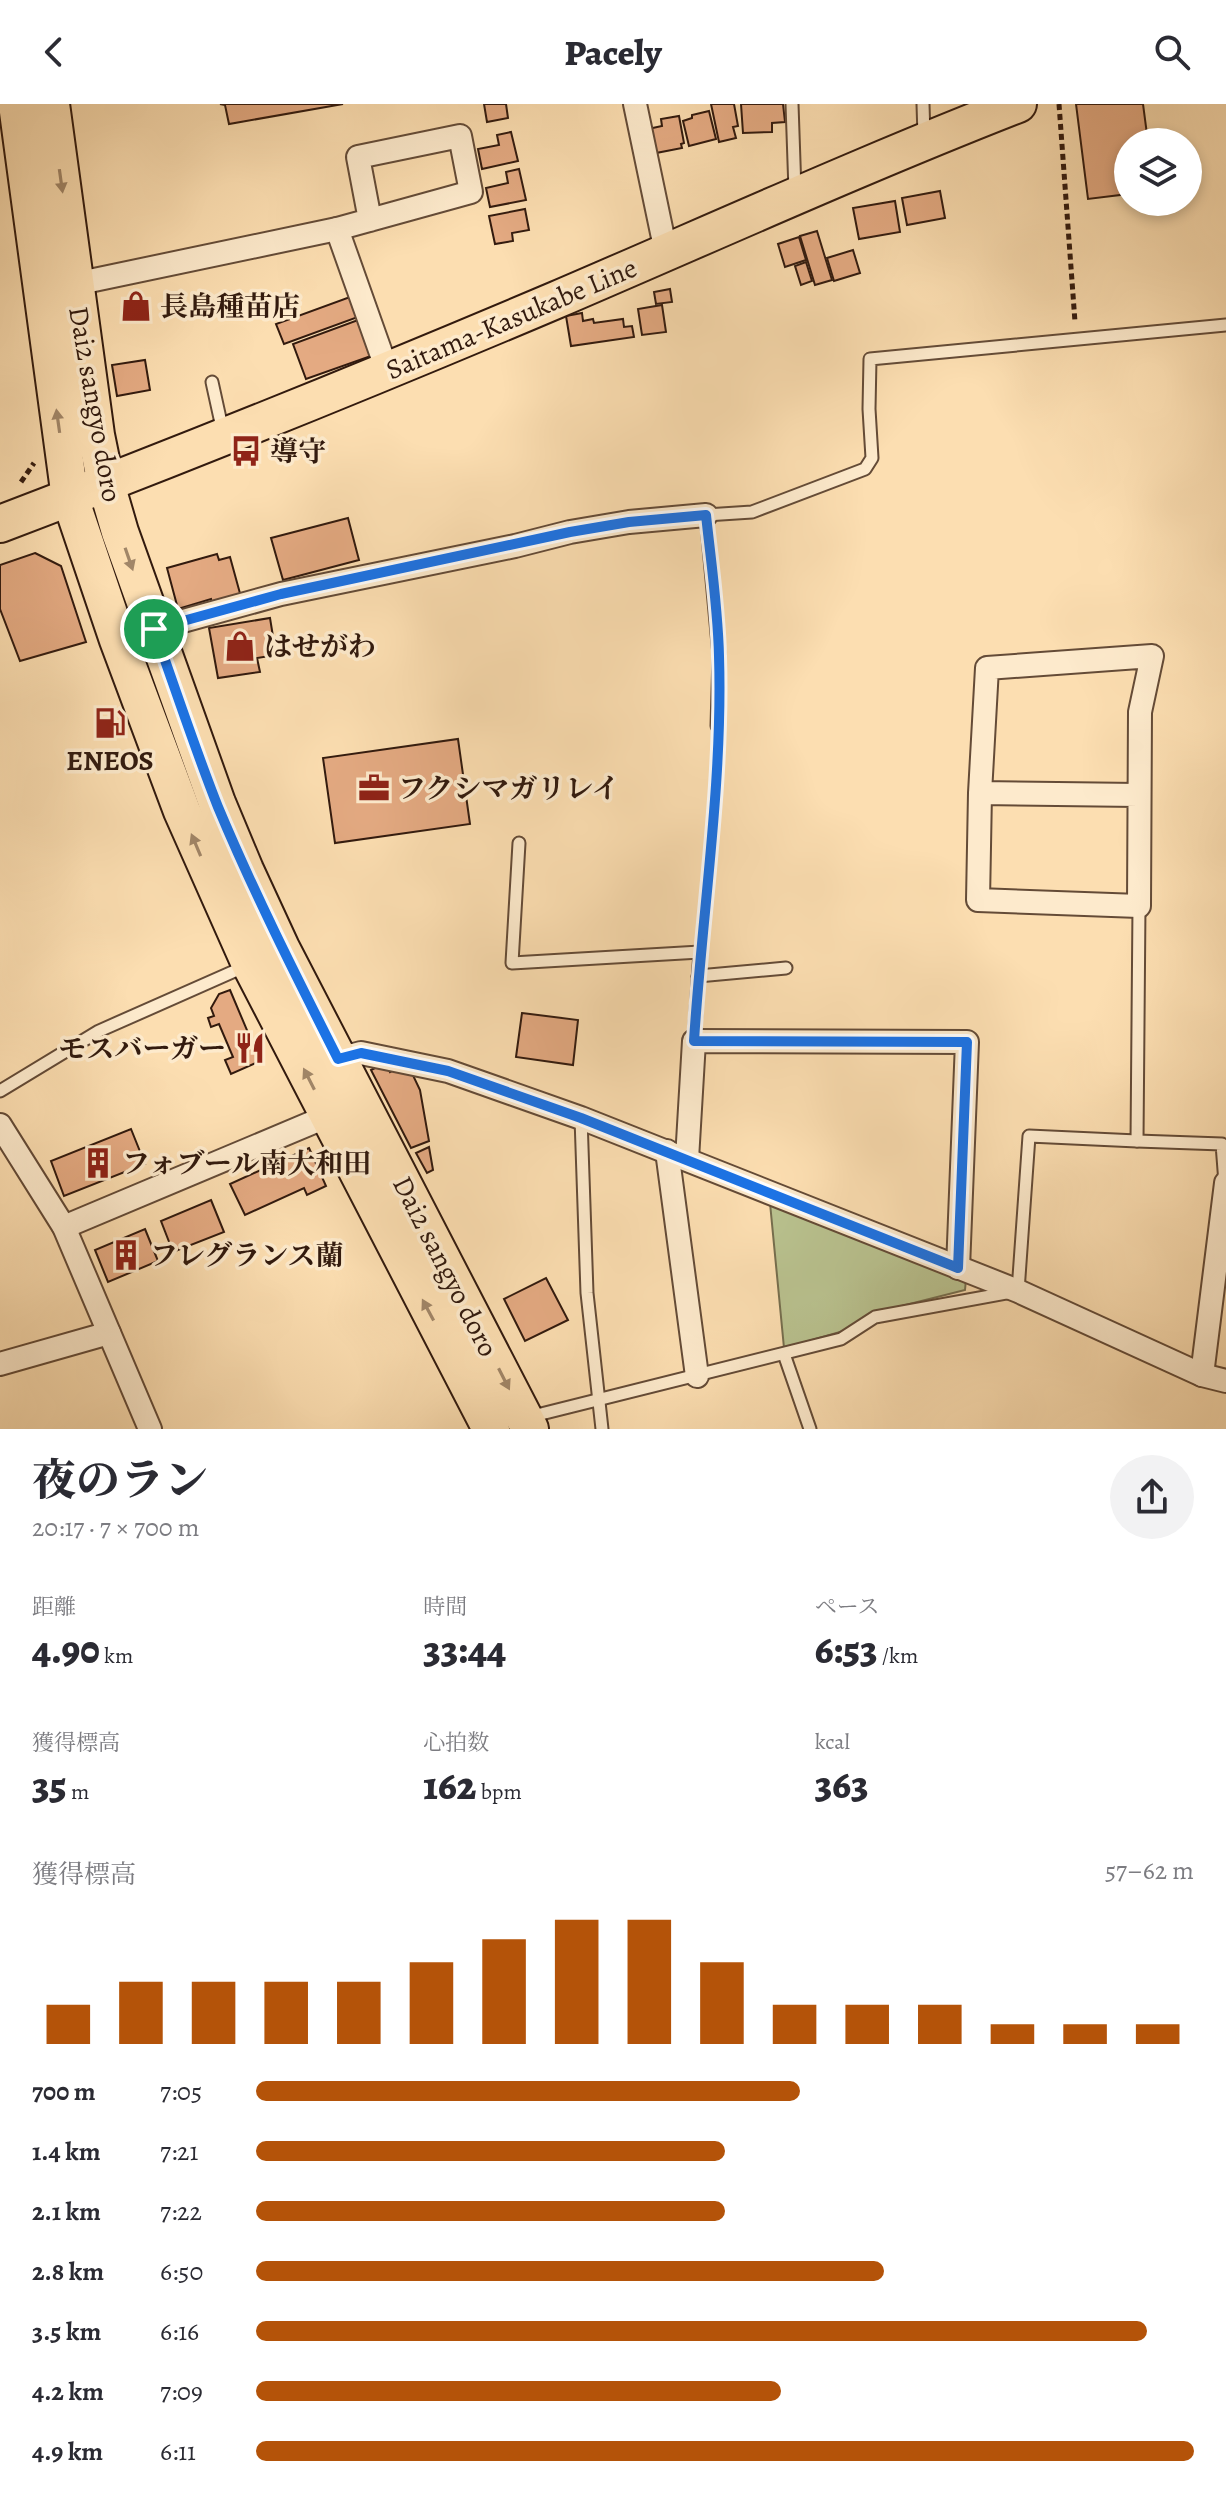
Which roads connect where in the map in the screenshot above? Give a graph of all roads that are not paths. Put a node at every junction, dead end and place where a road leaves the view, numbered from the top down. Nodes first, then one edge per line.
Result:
1 (17, 104) edge
2 (51, 104) edge
3 (635, 104) edge
4 (792, 104) edge
5 (923, 104) edge
6 (1018, 104) edge
7 (924, 141) junction
8 (795, 196) junction
9 (370, 220) junction
10 (337, 229) junction
11 (666, 252) junction
12 (75, 284) junction
13 (1226, 325) edge
14 (387, 370) junction
15 (212, 382) dead end
16 (224, 437) junction
17 (106, 484) junction
18 (70, 498) junction
19 (706, 515) junction
20 (0, 524) edge
21 (154, 629) junction
22 (717, 726) road end
23 (980, 793) junction
24 (1138, 795) junction
25 (519, 843) dead end
26 (1139, 906) junction
27 (250, 964) junction
28 (786, 968) dead end
29 (698, 976) junction
30 (694, 1041) junction
31 (345, 1072) junction
32 (0, 1091) edge
33 (328, 1116) junction
34 (581, 1118) junction
35 (0, 1125) edge
36 (1137, 1141) junction
37 (677, 1155) junction
38 (1225, 1183) edge
39 (64, 1227) junction
40 (958, 1268) junction
41 (1018, 1291) junction
42 (109, 1333) junction
43 (784, 1354) junction
44 (0, 1364) edge
45 (1202, 1375) junction
46 (697, 1376) junction
47 (1226, 1381) edge
48 (598, 1401) junction
49 (527, 1424) edge
50 (150, 1429) edge
51 (491, 1429) edge
52 (602, 1429) edge
53 (810, 1429) edge

18 -> 1 main road, Dai2 sangyo doro
2 -> 12 main road, Dai2 sangyo doro
3 - 11 street
4 - 8 lane
5 - 7 lane
6 - 7 main road, Saitama-Kasukabe Line
7 - 8 main road, Saitama-Kasukabe Line
8 - 11 main road, Saitama-Kasukabe Line
9 - 9 street
9 - 10 street
10 - 12 street
10 - 14 street
11 - 14 main road, Saitama-Kasukabe Line
12 - 17 main road, Dai2 sangyo doro
13 - 19 lane
14 - 16 main road, Saitama-Kasukabe Line
15 - 16 lane
16 - 17 main road, Saitama-Kasukabe Line
17 - 18 main road, Saitama-Kasukabe Line
17 -> 21 main road, Dai2 sangyo doro
18 - 20 main road, Saitama-Kasukabe Line
27 -> 18 main road, Dai2 sangyo doro
19 - 21 street
19 - 22 lane
21 - 31 main road, Dai2 sangyo doro
23 - 24 street
23 - 24 street
23 - 26 street
24 - 26 street
25 - 29 lane
26 - 36 lane
27 - 32 lane
33 -> 27 main road, Dai2 sangyo doro
28 - 29 lane
29 - 30 lane
30 - 37 street
30 - 40 street
31 - 33 street
31 - 34 street
31 -> 49 main road, Dai2 sangyo doro
33 - 39 street
51 -> 33 main road, Dai2 sangyo doro
34 - 37 street
34 - 48 lane
35 - 39 street
36 - 38 lane
36 - 41 lane
37 - 40 street
37 - 46 street
38 - 45 street
39 - 42 street
40 - 41 street
41 - 43 lane
41 - 45 street
42 - 44 street
42 - 50 street
43 - 46 lane
43 - 53 lane
45 - 47 street
46 - 48 lane
48 - 49 lane
48 - 52 lane

